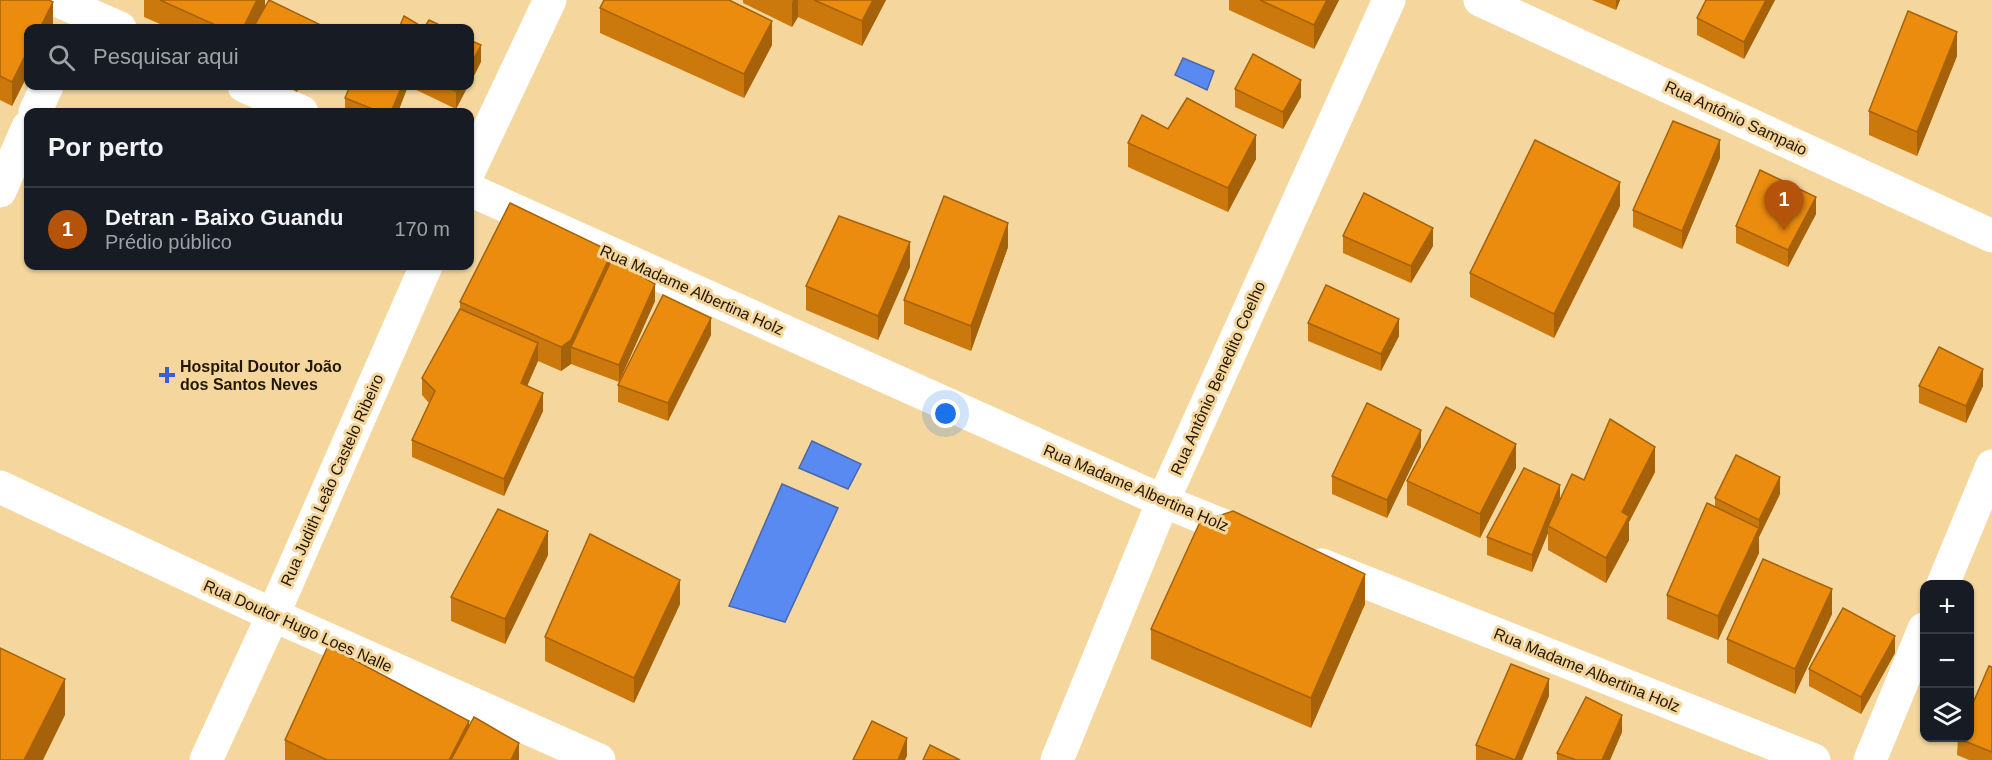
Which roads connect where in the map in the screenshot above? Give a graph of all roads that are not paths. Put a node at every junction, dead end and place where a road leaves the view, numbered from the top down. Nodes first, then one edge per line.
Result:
1 (550, 0) edge
2 (1389, 0) edge
3 (1480, 0) edge
4 (74, 10) edge
5 (110, 24) edge
6 (45, 90) edge
7 (253, 90) edge
8 (37, 108) edge
9 (293, 108) edge
10 (24, 137) edge
11 (474, 161) edge
12 (0, 190) edge
13 (474, 192) edge
14 (1992, 236) edge
15 (424, 270) edge
16 (1992, 466) edge
17 (0, 487) edge
18 (1163, 501) junction
19 (1945, 580) edge
20 (273, 615) junction
21 (1922, 634) edge
22 (206, 760) edge
23 (599, 760) edge
24 (1058, 760) edge
25 (1814, 760) edge
26 (1870, 760) edge

1 - 11 street
2 - 18 street, Rua Antônio Benedito Coelho
3 - 14 street, Rua Antônio Sampaio
4 - 5 street
6 - 8 street
7 - 9 street
10 - 12 street
13 - 18 street, Rua Madame Albertina Holz
15 - 20 street, Rua Judith Leão Castelo Ribeiro
16 - 19 street
17 - 20 street, Rua Doutor Hugo Loes Nalle
18 - 24 street, Rua Antônio Benedito Coelho
18 - 25 street, Rua Madame Albertina Holz
20 - 22 street, Rua Judith Leão Castelo Ribeiro
20 - 23 street, Rua Doutor Hugo Loes Nalle
21 - 26 street

